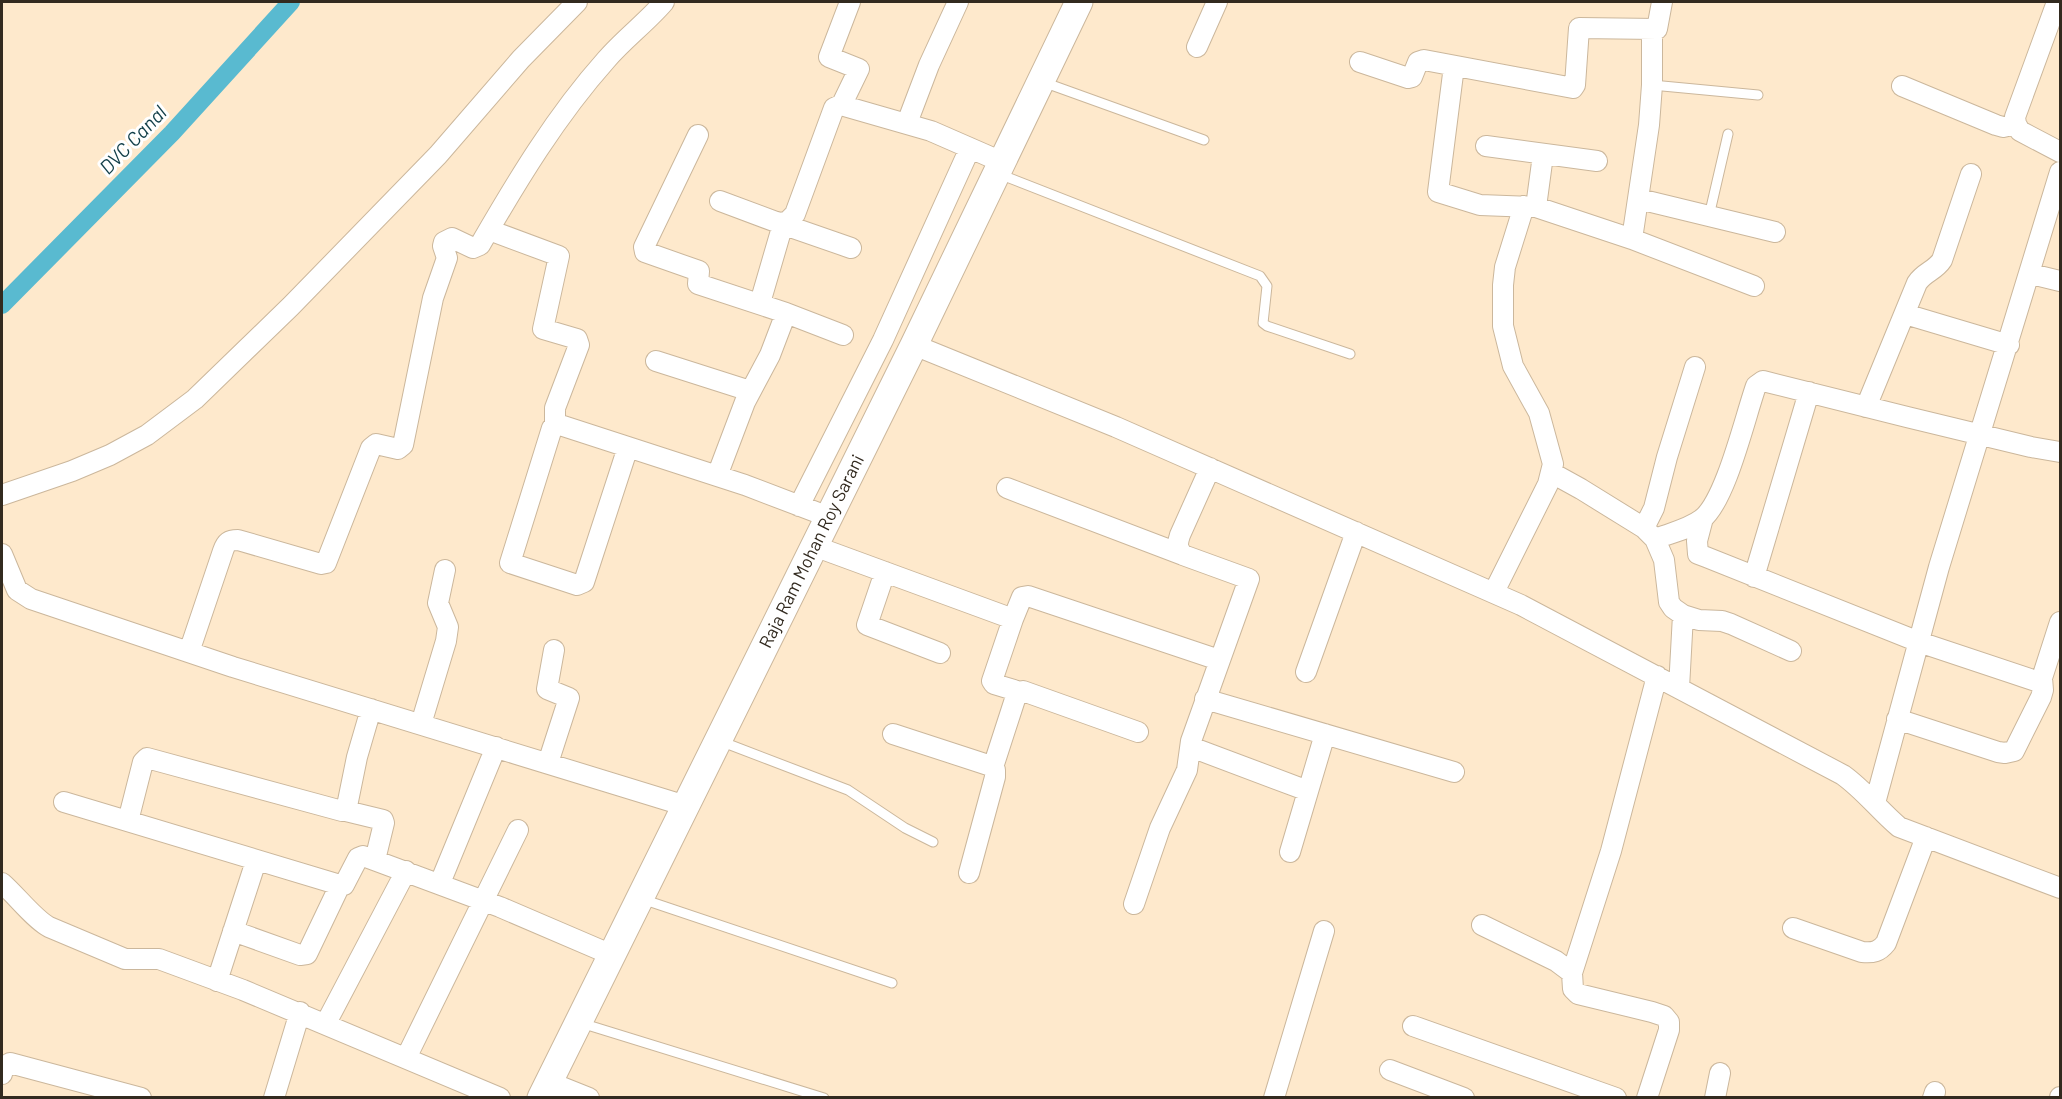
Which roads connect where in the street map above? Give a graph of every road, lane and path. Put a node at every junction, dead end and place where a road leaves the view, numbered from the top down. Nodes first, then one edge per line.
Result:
1 (577, 2) edge
2 (664, 2) edge
3 (850, 2) edge
4 (958, 2) edge
5 (1079, 2) edge
6 (1217, 2) edge
7 (1662, 2) edge
8 (2057, 2) edge
9 (1652, 29) junction
10 (1197, 47) dead end
11 (1360, 62) dead end
12 (1454, 66) junction
13 (1041, 81) junction
14 (1652, 85) junction
15 (1902, 86) dead end
16 (1758, 95) dead end
17 (843, 104) junction
18 (907, 123) junction
19 (2016, 124) junction
20 (1728, 134) dead end
21 (698, 135) dead end
22 (1204, 140) dead end
23 (1486, 146) dead end
24 (970, 148) junction
25 (2061, 152) edge
26 (1543, 154) junction
27 (1597, 161) dead end
28 (999, 168) junction
29 (2061, 172) edge
30 (1971, 174) dead end
31 (1638, 199) junction
32 (720, 201) dead end
33 (1530, 207) junction
34 (1709, 216) junction
35 (781, 224) junction
36 (489, 230) junction
37 (1775, 232) dead end
38 (1632, 239) junction
39 (851, 248) dead end
40 (2031, 274) junction
41 (2061, 281) edge
42 (1754, 286) dead end
43 (759, 303) junction
44 (786, 313) junction
45 (1905, 314) junction
46 (843, 335) dead end
47 (914, 345) junction
48 (2009, 345) junction
49 (1350, 354) dead end
50 (656, 361) dead end
51 (1695, 367) dead end
52 (750, 391) junction
53 (1809, 392) junction
54 (1866, 407) junction
55 (555, 425) junction
56 (1981, 435) junction
57 (628, 447) junction
58 (2061, 452) edge
59 (1210, 468) junction
60 (1552, 473) junction
61 (717, 476) junction
62 (1007, 488) dead end
63 (2, 495) edge
64 (799, 506) junction
65 (829, 517) junction
66 (1703, 518) junction
67 (1356, 532) junction
68 (1650, 533) junction
69 (814, 546) junction
70 (2, 554) edge
71 (1183, 555) junction
72 (445, 570) dead end
73 (885, 572) junction
74 (1754, 576) junction
75 (1494, 592) junction
76 (1683, 615) junction
77 (1013, 619) junction
78 (2061, 622) edge
79 (1918, 642) junction
80 (555, 650) dead end
81 (1791, 651) dead end
82 (189, 652) junction
83 (940, 653) dead end
84 (1219, 660) junction
85 (1306, 672) dead end
86 (1657, 676) junction
87 (2045, 684) edge
88 (1678, 688) junction
89 (1017, 692) junction
90 (1205, 699) junction
91 (372, 709) junction
92 (1897, 719) junction
93 (422, 724) junction
94 (1138, 732) dead end
95 (893, 734) dead end
96 (1325, 734) junction
97 (718, 741) junction
98 (496, 747) junction
99 (1191, 747) junction
100 (548, 763) junction
101 (992, 765) junction
102 (1454, 772) dead end
103 (1308, 791) junction
104 (64, 802) dead end
105 (1875, 803) junction
106 (686, 806) junction
107 (346, 811) junction
108 (128, 821) junction
109 (519, 830) dead end
110 (1926, 837) junction
111 (933, 842) dead end
112 (1290, 852) dead end
113 (375, 860) junction
114 (256, 861) junction
115 (406, 871) junction
116 (969, 873) dead end
117 (2, 883) edge
118 (440, 883) junction
119 (339, 885) junction
120 (2061, 888) edge
121 (640, 898) junction
122 (485, 901) junction
123 (1134, 904) dead end
124 (1482, 925) dead end
125 (1793, 928) dead end
126 (233, 931) junction
127 (1324, 931) dead end
128 (612, 955) junction
129 (1572, 973) junction
130 (217, 981) junction
131 (892, 983) dead end
132 (300, 1012) junction
133 (579, 1022) junction
134 (326, 1023) junction
135 (1413, 1026) dead end
136 (406, 1058) junction
137 (1390, 1070) dead end
138 (1720, 1073) dead end
139 (2, 1074) edge
140 (545, 1090) edge
141 (1613, 1097) edge
142 (141, 1098) edge
143 (274, 1098) edge
144 (500, 1098) edge
145 (589, 1098) edge
146 (824, 1098) edge
147 (1274, 1098) edge
148 (1464, 1098) edge
149 (1647, 1098) edge
150 (1715, 1098) edge

1 - 63 street
2 - 36 street
3 - 17 street
4 - 18 street
5 - 13 street, Raja Ram Mohan Roy Sarani
6 - 10 street
7 - 9 street
8 - 19 street
9 - 12 street
9 - 14 street
11 - 12 street
12 - 33 street
13 - 22 lane
13 - 28 street, Raja Ram Mohan Roy Sarani
14 - 16 lane
14 - 31 street
15 - 19 street
17 - 18 street
17 - 35 street
18 - 24 street
19 - 25 street
20 - 34 lane
21 - 43 street
23 - 26 street
24 - 28 street
24 - 64 street
26 - 27 street
26 - 33 street
28 - 47 street, Raja Ram Mohan Roy Sarani
28 - 49 lane
29 - 40 street
30 - 45 street
31 - 34 street
31 - 38 street
32 - 35 street
33 - 38 street
33 - 60 street
34 - 37 street
35 - 39 street
35 - 43 street
36 - 55 street
36 - 82 street
38 - 42 street
40 - 41 street
40 - 48 street
43 - 44 street
44 - 46 street
44 - 52 street
45 - 48 street
45 - 54 street
47 - 59 street
47 - 65 street, Raja Ram Mohan Roy Sarani
48 - 56 street
50 - 52 street
51 - 68 street
52 - 61 street
53 - 54 street
53 - 66 street
53 - 74 street
54 - 56 street
55 - 57 street
55 - 57 street
56 - 58 street
56 - 79 street
57 - 61 street
59 - 67 street
59 - 71 street
60 - 68 street
60 - 75 street
61 - 64 street
62 - 71 street
64 - 65 street
65 - 69 street, Raja Ram Mohan Roy Sarani
66 - 68 street
66 - 74 street
67 - 75 street
67 - 85 street
68 - 76 street
69 - 73 street
69 - 97 street, Raja Ram Mohan Roy Sarani
70 - 82 street
71 - 84 street
72 - 93 street
73 - 77 street
73 - 83 street
74 - 79 street
75 - 86 street
76 - 81 street
76 - 88 street
77 - 84 street
77 - 89 street
78 - 87 street
79 - 87 street
79 - 92 street
80 - 100 street
82 - 91 street
84 - 90 street
86 - 88 street
86 - 129 street
87 - 92 street
88 - 105 street
89 - 94 street
89 - 101 street
90 - 96 street
90 - 99 street
91 - 93 street
91 - 107 street
92 - 105 street
93 - 98 street
95 - 101 street
96 - 102 street
96 - 103 street
97 - 106 street, Raja Ram Mohan Roy Sarani
97 - 111 lane
98 - 100 street
98 - 118 street
99 - 103 street
99 - 123 street
100 - 106 street
101 - 116 street
103 - 112 street
104 - 108 street
105 - 110 street
106 - 121 street, Raja Ram Mohan Roy Sarani
107 - 108 street
107 - 113 street
108 - 114 street
109 - 122 street
110 - 120 street
110 - 125 street
113 - 115 street
113 - 119 street
114 - 119 street
114 - 126 street
115 - 118 street
115 - 134 street
117 - 130 street
118 - 122 street
119 - 126 street
121 - 128 street, Raja Ram Mohan Roy Sarani
121 - 131 lane
122 - 128 street
122 - 136 street
124 - 129 street
126 - 130 street
127 - 147 street
128 - 133 street, Raja Ram Mohan Roy Sarani
129 - 149 street
130 - 132 street
132 - 134 street
132 - 143 street
133 - 140 street, Raja Ram Mohan Roy Sarani
133 - 146 lane
134 - 136 street
135 - 141 street
136 - 144 street
137 - 148 street
138 - 150 street
139 - 142 street
140 - 145 street

